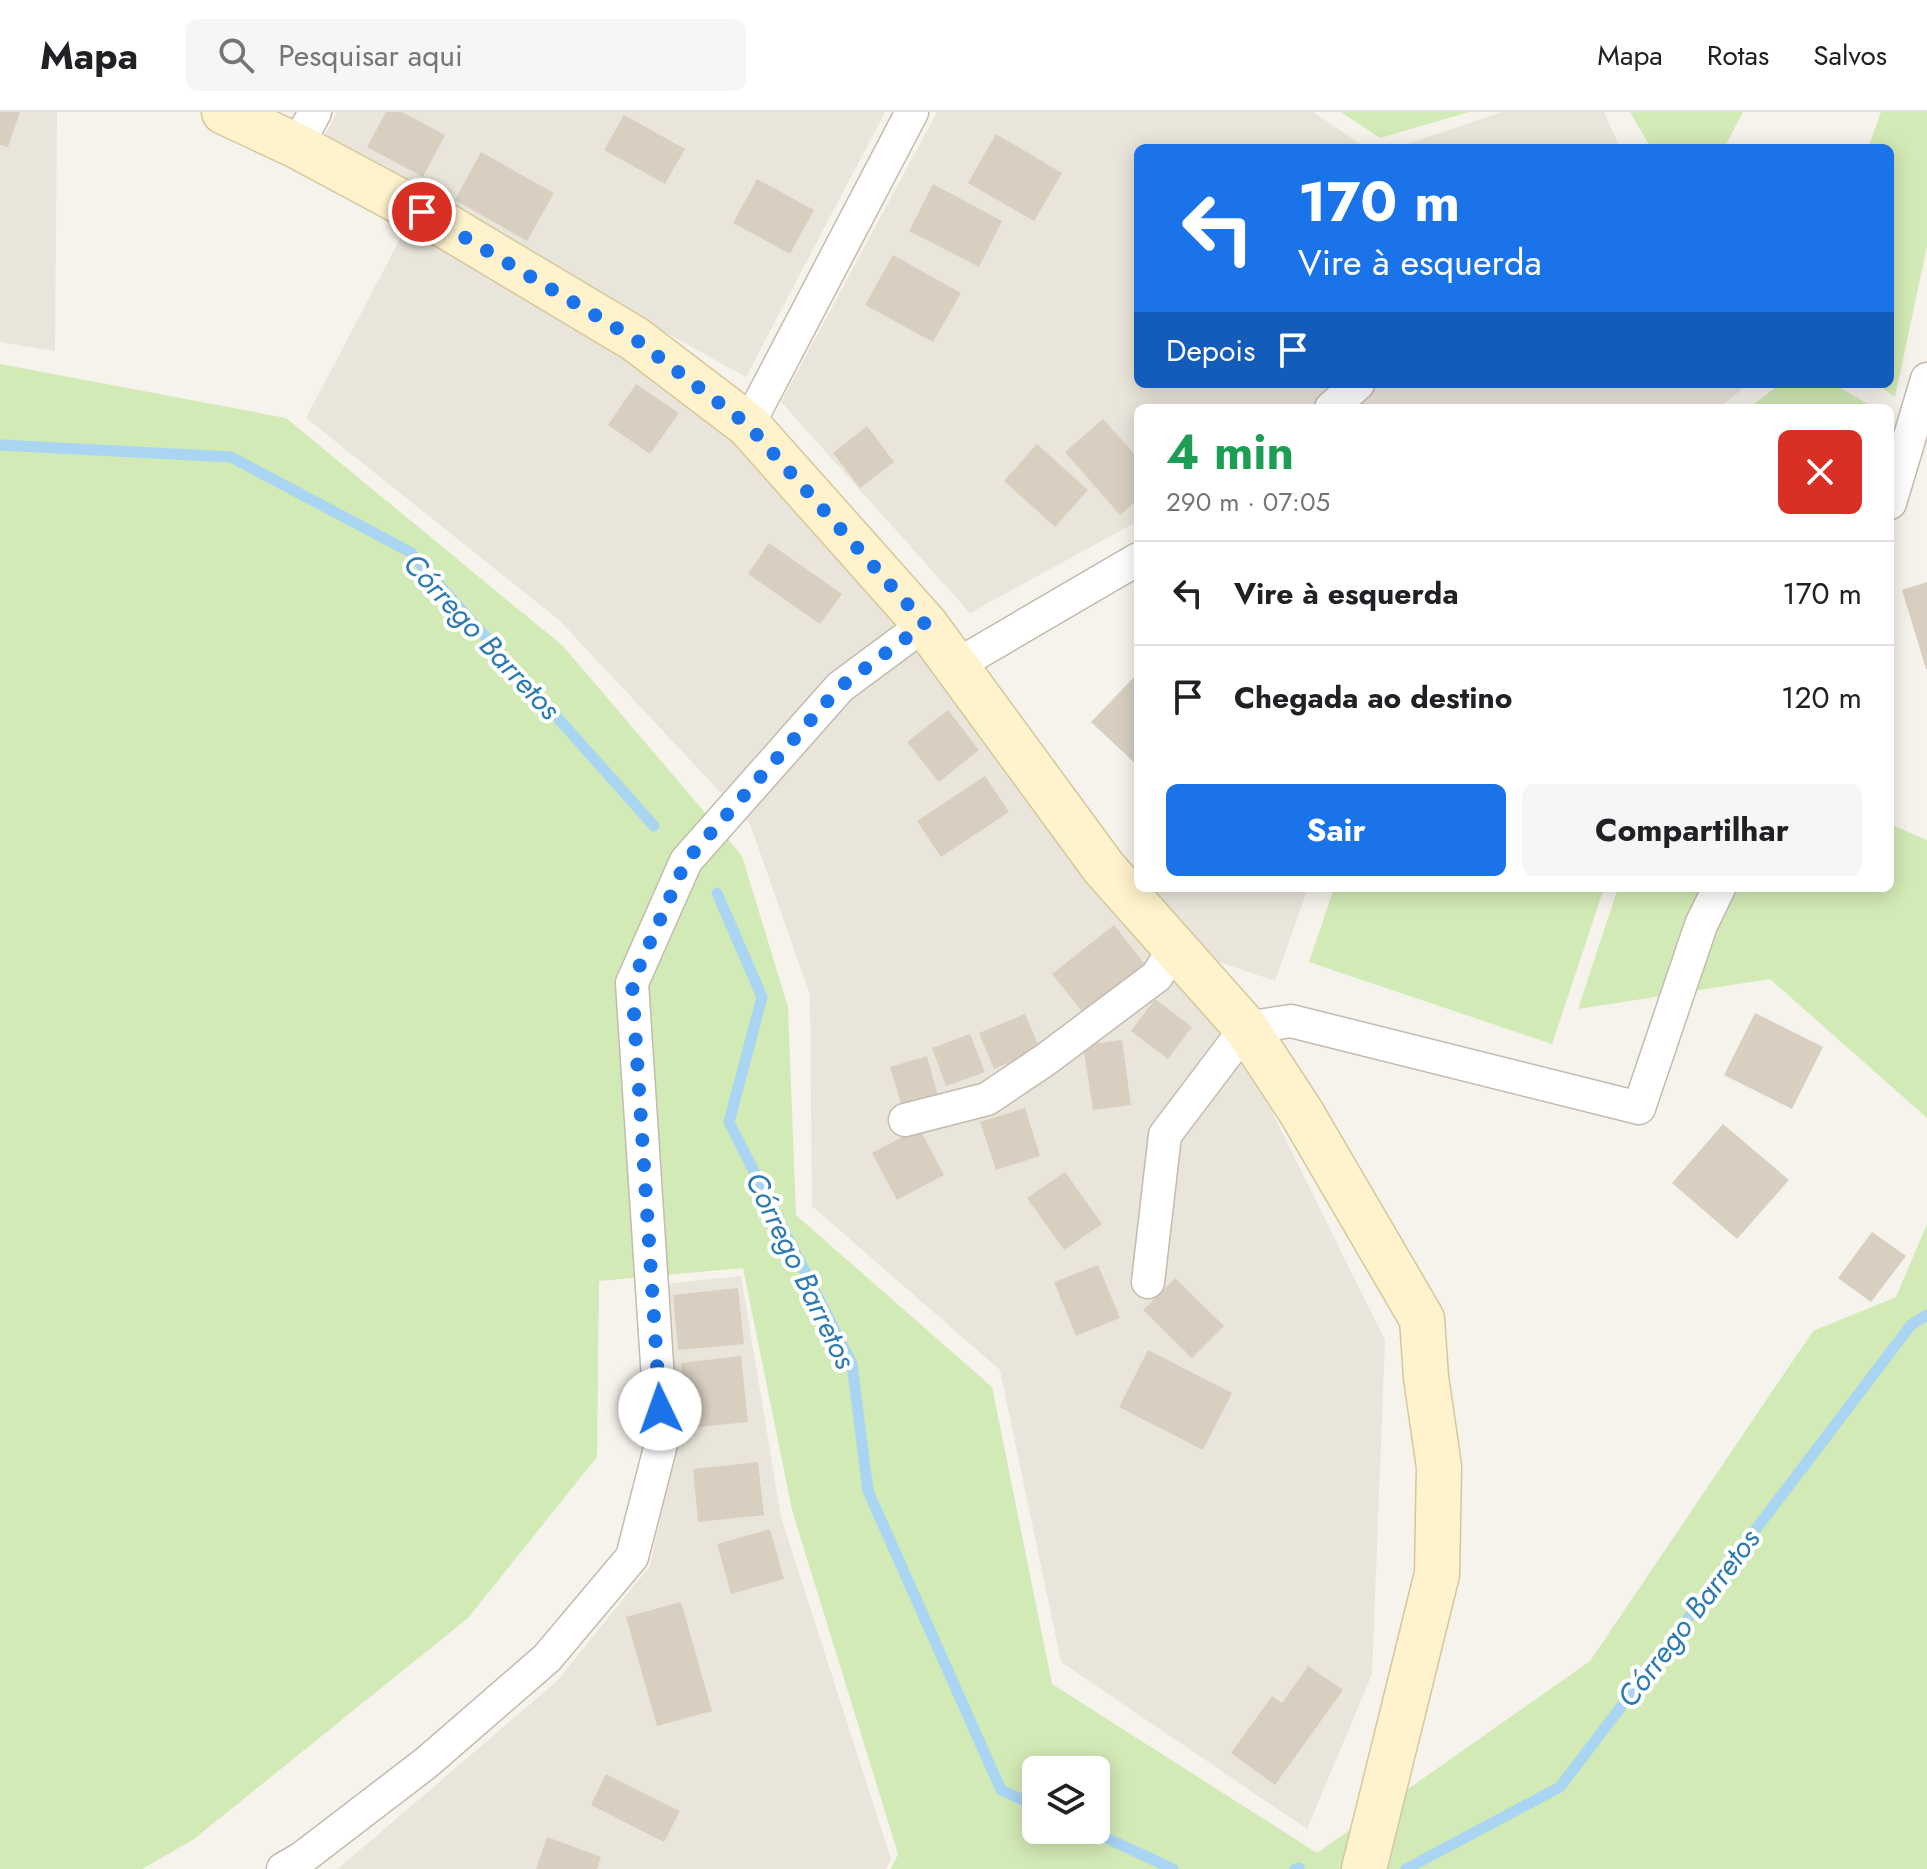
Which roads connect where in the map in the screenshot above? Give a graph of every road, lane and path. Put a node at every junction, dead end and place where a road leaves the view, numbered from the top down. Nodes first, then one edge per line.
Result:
1 (224, 112) edge
2 (912, 112) edge
3 (306, 129) edge
4 (1927, 379) edge
5 (1354, 388) edge
6 (1336, 404) edge
7 (748, 425) junction
8 (1894, 490) edge
9 (1134, 561) edge
10 (925, 624) junction
11 (955, 666) junction
12 (1717, 892) edge
13 (1174, 948) junction
14 (1246, 1028) junction
15 (905, 1120) dead end
16 (1148, 1282) dead end
17 (283, 1869) edge
18 (1364, 1869) edge

1 - 3 main road
2 - 7 street
3 - 7 main road
4 - 8 street
5 - 6 street
7 - 10 main road
9 - 11 street
10 - 11 main road
10 - 17 street
11 - 13 main road
12 - 14 street
13 - 14 main road
13 - 15 street
14 - 16 street
14 - 18 main road

